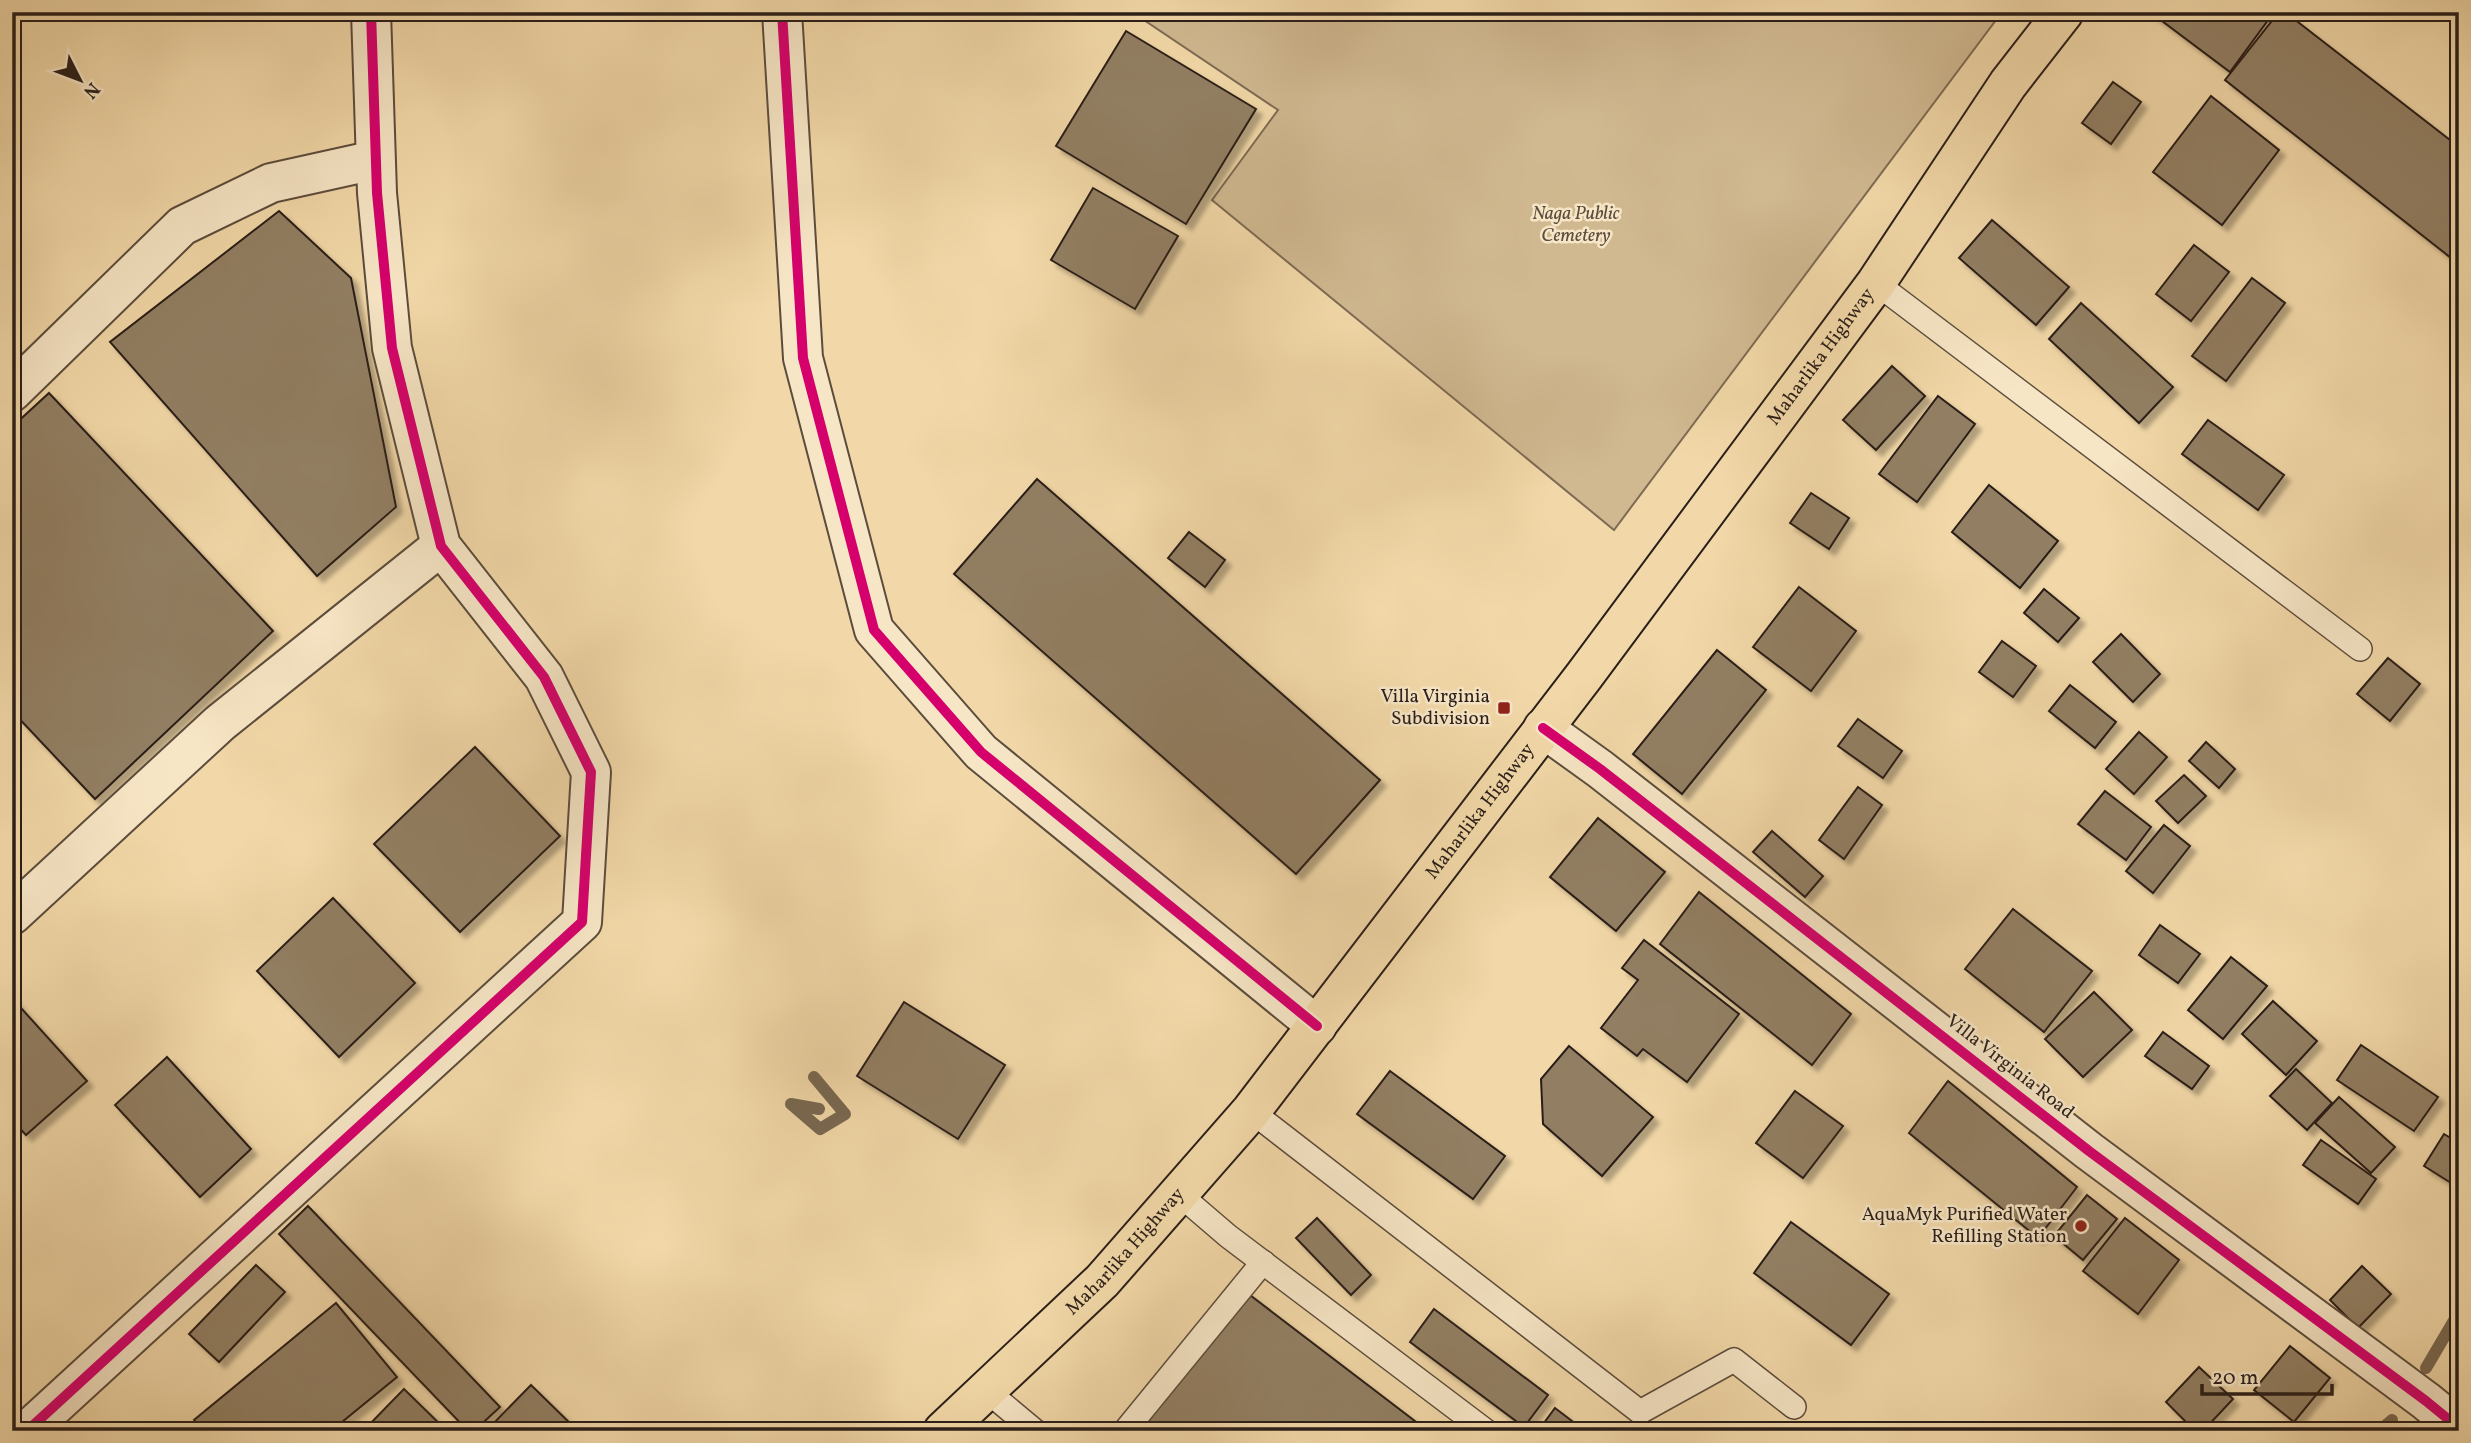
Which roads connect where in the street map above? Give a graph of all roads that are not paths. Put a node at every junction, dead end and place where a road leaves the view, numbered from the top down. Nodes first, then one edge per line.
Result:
1 (370, 12) edge
2 (782, 12) edge
3 (2064, 12) edge
4 (376, 160) junction
5 (1876, 283) junction
6 (12, 392) edge
7 (442, 546) junction
8 (2360, 649) dead end
9 (1543, 728) junction
10 (12, 915) edge
11 (1317, 1026) junction
12 (1251, 1111) junction
13 (1179, 1194) junction
14 (1263, 1262) junction
15 (987, 1391) junction
16 (1794, 1407) dead end
17 (2459, 1429) edge
18 (27, 1431) edge
19 (943, 1431) edge
20 (1035, 1431) edge
21 (1125, 1431) edge
22 (1486, 1431) edge

1 - 4 street
2 - 11 street
3 - 5 main road, Maharlika Highway
4 - 6 street
4 - 7 street
5 - 8 lane
5 - 9 main road, Maharlika Highway
7 - 10 street
7 - 18 street
9 - 11 main road, Maharlika Highway
9 - 17 street, Villa Virginia Road
11 - 12 main road, Maharlika Highway
12 - 13 main road, Maharlika Highway
12 - 16 lane
13 - 14 lane
13 - 15 main road, Maharlika Highway
14 - 21 lane
14 - 22 lane
15 - 19 main road, Maharlika Highway
15 - 20 lane

